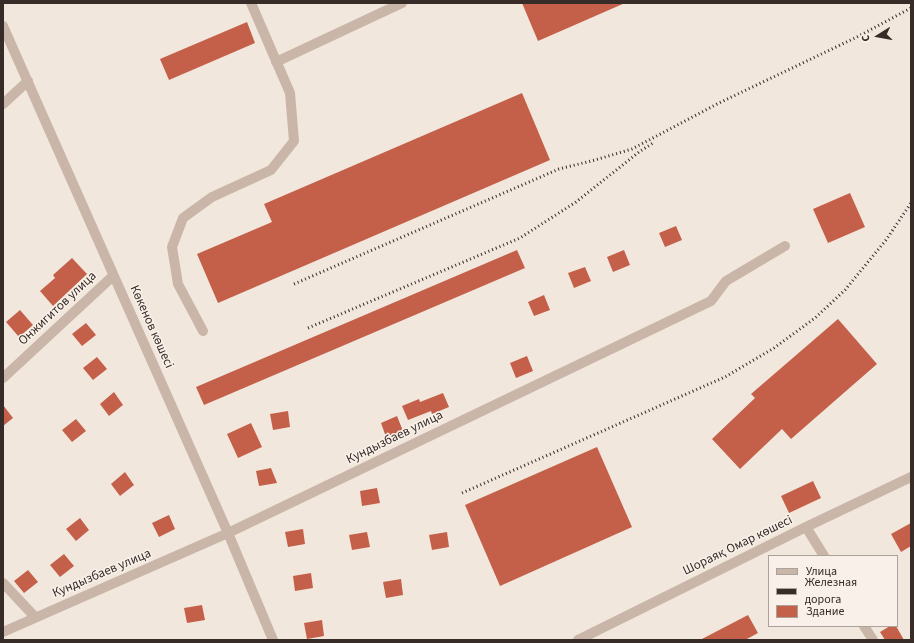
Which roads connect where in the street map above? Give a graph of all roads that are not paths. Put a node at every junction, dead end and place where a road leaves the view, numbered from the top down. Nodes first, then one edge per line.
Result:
1 (252, 3) edge
2 (402, 3) edge
3 (3, 26) edge
4 (276, 62) junction
5 (28, 81) junction
6 (3, 104) edge
7 (785, 246) dead end
8 (113, 276) junction
9 (203, 331) dead end
10 (3, 378) edge
11 (911, 477) edge
12 (806, 527) junction
13 (228, 533) junction
14 (823, 555) edge
15 (3, 583) edge
16 (35, 617) junction
17 (865, 627) edge
18 (3, 632) edge
19 (273, 640) edge
20 (578, 640) edge
21 (873, 640) edge

1 - 4 street
2 - 4 street
3 - 5 street, Көкенов көшесі
4 - 9 street
5 - 6 street
5 - 8 street, Көкенов көшесі
7 - 13 street, Кундызбаев улица
8 - 10 street, Онжигитов улица
8 - 13 street, Көкенов көшесі
11 - 12 street, Шораяқ Омар көшесі
12 - 14 street
12 - 20 street, Шораяқ Омар көшесі
13 - 16 street, Кундызбаев улица
13 - 19 street, Көкенов көшесі
15 - 16 street
16 - 18 street, Кундызбаев улица
17 - 21 street

